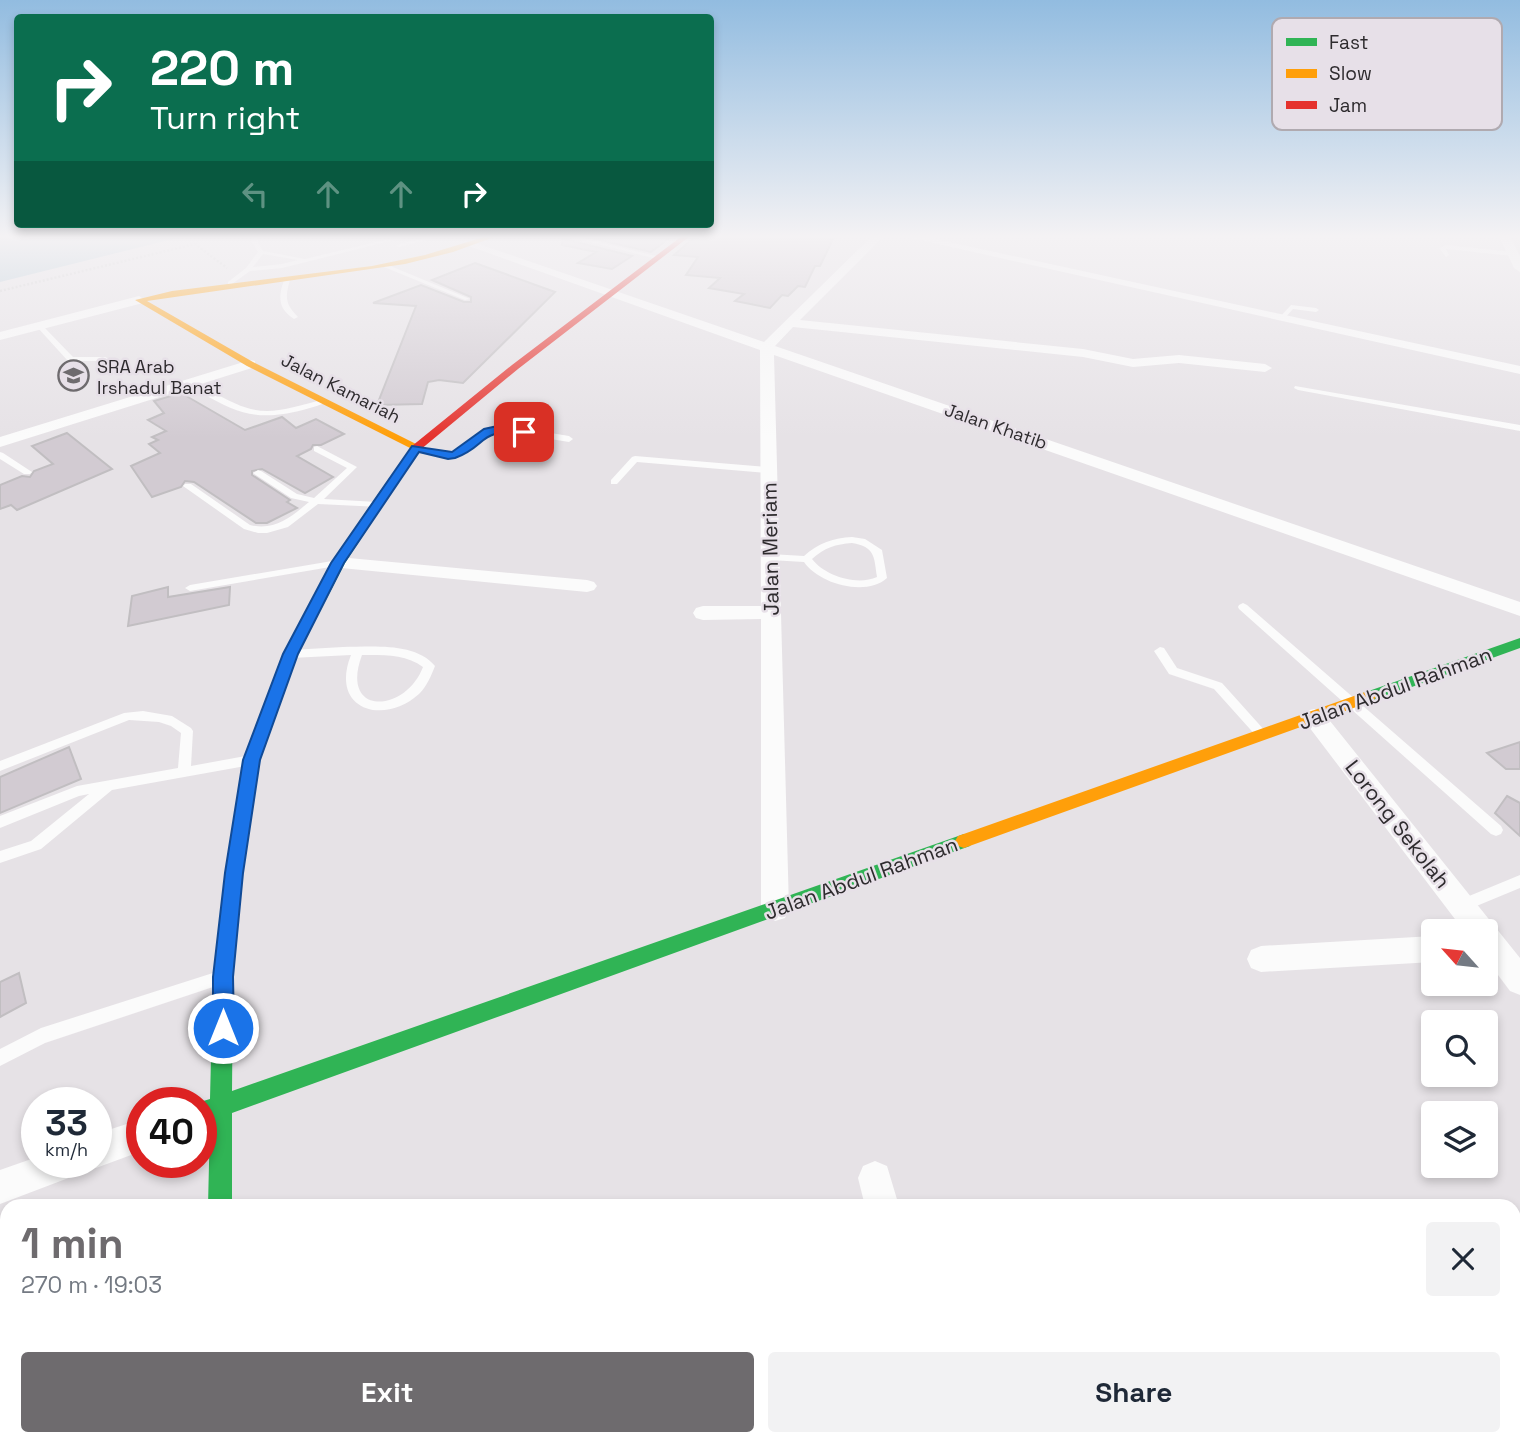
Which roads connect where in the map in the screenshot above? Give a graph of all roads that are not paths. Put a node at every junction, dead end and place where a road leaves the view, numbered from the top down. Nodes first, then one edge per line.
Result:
1 (126, 303) edge
2 (151, 303) edge
3 (201, 303) edge
4 (282, 303) edge
5 (598, 303) edge
6 (645, 303) edge
7 (809, 303) edge
8 (1216, 303) edge
9 (1317, 310) dead end
10 (188, 314) junction
11 (294, 317) dead end
12 (1282, 318) junction
13 (789, 323) junction
14 (41, 326) junction
15 (0, 337) edge
16 (767, 346) junction
17 (105, 359) dead end
18 (250, 364) junction
19 (1265, 368) dead end
20 (1520, 370) edge
21 (1298, 388) dead end
22 (205, 391) dead end
23 (325, 401) junction
24 (1520, 429) edge
25 (569, 439) dead end
26 (0, 442) edge
27 (416, 448) junction
28 (317, 449) dead end
29 (0, 455) edge
30 (768, 470) junction
31 (27, 472) dead end
32 (258, 474) dead end
33 (614, 482) dead end
34 (188, 486) dead end
35 (316, 500) junction
36 (377, 505) junction
37 (769, 557) junction
38 (807, 559) junction
39 (338, 563) junction
40 (587, 586) dead end
41 (190, 587) dead end
42 (1243, 607) dead end
43 (1520, 609) edge
44 (771, 612) junction
45 (703, 613) dead end
46 (1520, 643) edge
47 (1160, 650) dead end
48 (357, 653) junction
49 (290, 654) junction
50 (1353, 703) junction
51 (1314, 717) junction
52 (1262, 736) junction
53 (251, 760) junction
54 (0, 766) edge
55 (184, 772) junction
56 (110, 785) junction
57 (0, 822) edge
58 (1496, 830) dead end
59 (0, 857) edge
60 (1520, 881) edge
61 (1462, 906) junction
62 (775, 909) junction
63 (1471, 919) edge
64 (1421, 950) edge
65 (1498, 954) edge
66 (1261, 959) dead end
67 (223, 977) junction
68 (1520, 981) edge
69 (0, 1058) edge
70 (223, 1105) junction
71 (217, 1107) edge
72 (24, 1178) edge
73 (0, 1187) edge
74 (220, 1199) edge

1 - 14 street
2 - 10 street, Jalan Kamariah
3 - 10 street
4 - 11 lane
5 - 27 street
6 - 16 street, Jalan Khatib
7 - 13 street
8 - 12 street
9 - 12 lane
10 - 18 street, Jalan Kamariah
12 - 20 street
13 - 16 street
13 - 19 street
14 - 15 street
14 - 17 lane
16 - 30 street, Jalan Meriam
16 - 43 street, Jalan Khatib
18 - 23 street, Jalan Kamariah
18 - 26 street
21 - 24 lane
22 - 23 lane
23 - 27 street, Jalan Kamariah
25 - 27 lane
27 - 36 street
28 - 35 lane
29 - 31 lane
30 - 33 lane
30 - 37 street, Jalan Meriam
32 - 35 lane
34 - 35 lane
35 - 36 lane
36 - 39 street
37 - 38 lane
37 - 44 street, Jalan Meriam
38 - 38 lane
39 - 40 street
39 - 41 lane
39 - 49 street
42 - 50 lane
44 - 45 street
44 - 62 street, Jalan Meriam
46 - 50 street, Jalan Abdul Rahman
47 - 52 lane
48 - 48 lane
48 - 49 lane
49 - 53 street
50 - 51 street, Jalan Abdul Rahman
50 - 58 lane
51 - 52 street, Jalan Abdul Rahman
51 - 61 street, Lorong Sekolah
52 - 62 street, Jalan Abdul Rahman
53 - 55 lane
53 - 67 street
54 - 55 lane
55 - 56 lane
56 - 57 lane
56 - 59 lane
60 - 61 lane
61 - 63 street, Lorong Sekolah
62 - 70 street, Jalan Abdul Rahman
64 - 66 street
65 - 68 street, Lorong Sekolah
67 - 69 lane
67 - 70 street
70 - 71 street, Jalan Abdul Rahman
70 - 74 street
72 - 73 street

